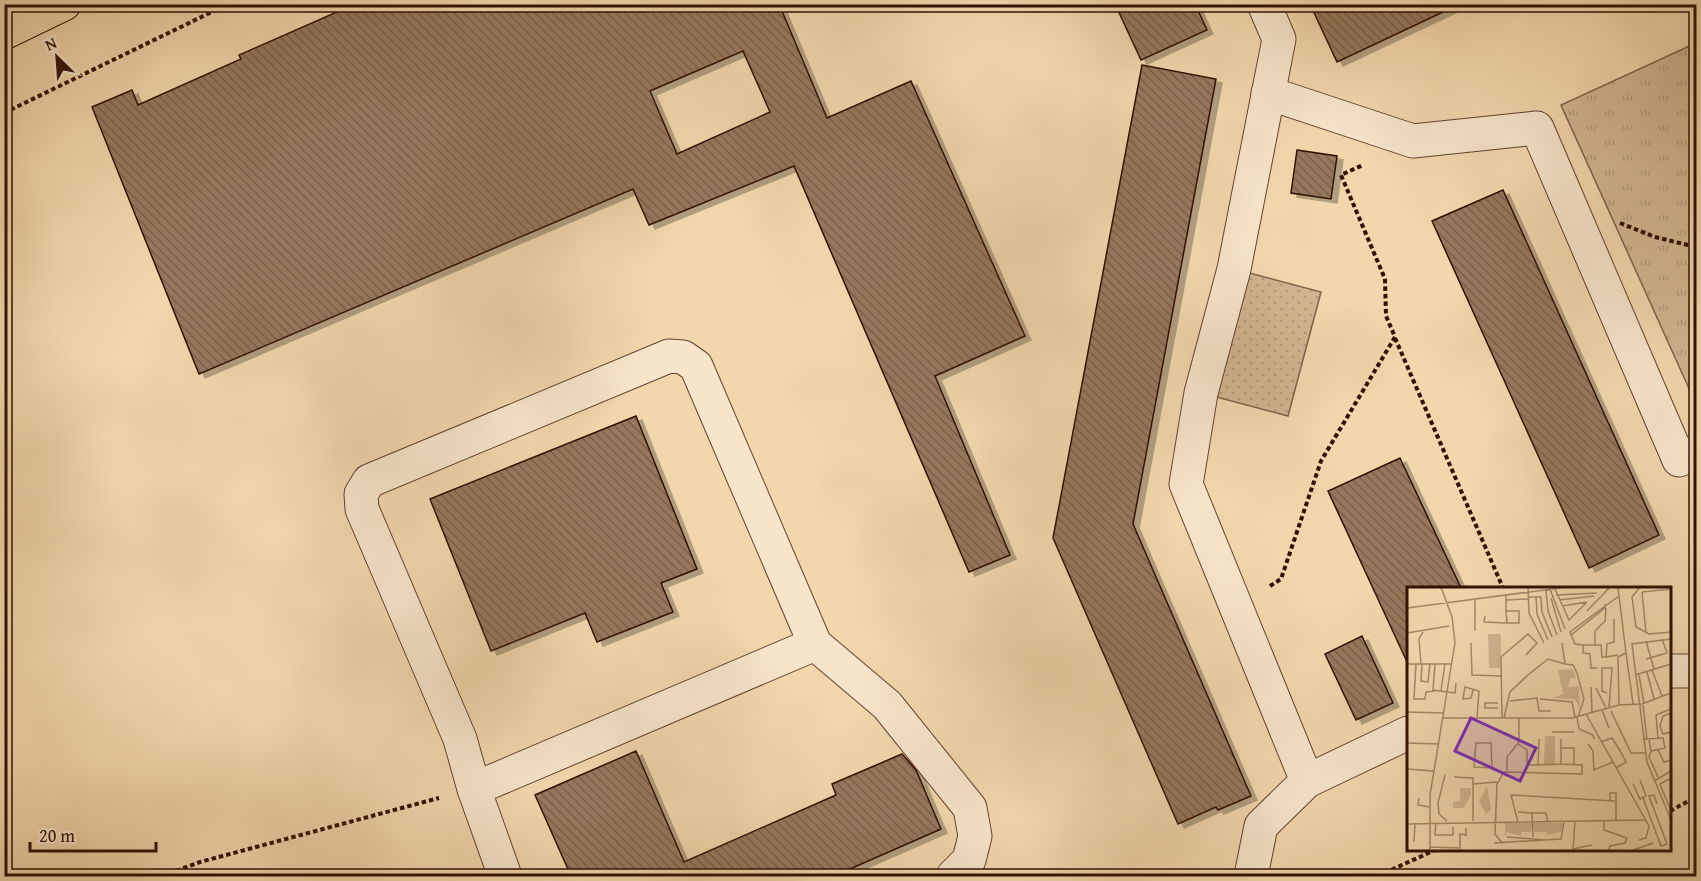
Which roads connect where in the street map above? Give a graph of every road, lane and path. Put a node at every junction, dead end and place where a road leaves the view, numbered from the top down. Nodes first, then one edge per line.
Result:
1 (64, 4) edge
2 (228, 4) edge
3 (1264, 4) edge
4 (4, 33) edge
5 (1268, 93) junction
6 (4, 113) edge
7 (1413, 141) junction
8 (1567, 200) junction
9 (1696, 247) edge
10 (1395, 337) junction
11 (1696, 452) edge
12 (1503, 587) edge
13 (1236, 606) junction
14 (815, 644) junction
15 (1671, 671) edge
16 (1696, 671) edge
17 (1407, 733) edge
18 (1307, 781) junction
19 (474, 789) junction
20 (1696, 797) edge
21 (1671, 810) edge
22 (1431, 851) edge
23 (162, 876) edge
24 (505, 876) edge
25 (953, 876) edge
26 (1251, 876) edge
27 (1377, 876) edge

1 - 4 main road
2 - 6 path
3 - 5 lane
5 - 7 lane
5 - 13 lane
7 - 8 lane
7 - 10 path
8 - 9 path
8 - 11 lane
10 - 12 path
10 - 13 path
13 - 18 lane
14 - 19 lane
14 - 19 lane
14 - 25 lane
15 - 16 lane
17 - 18 lane
18 - 26 lane
19 - 23 path
19 - 24 lane
20 - 21 path
22 - 27 path

